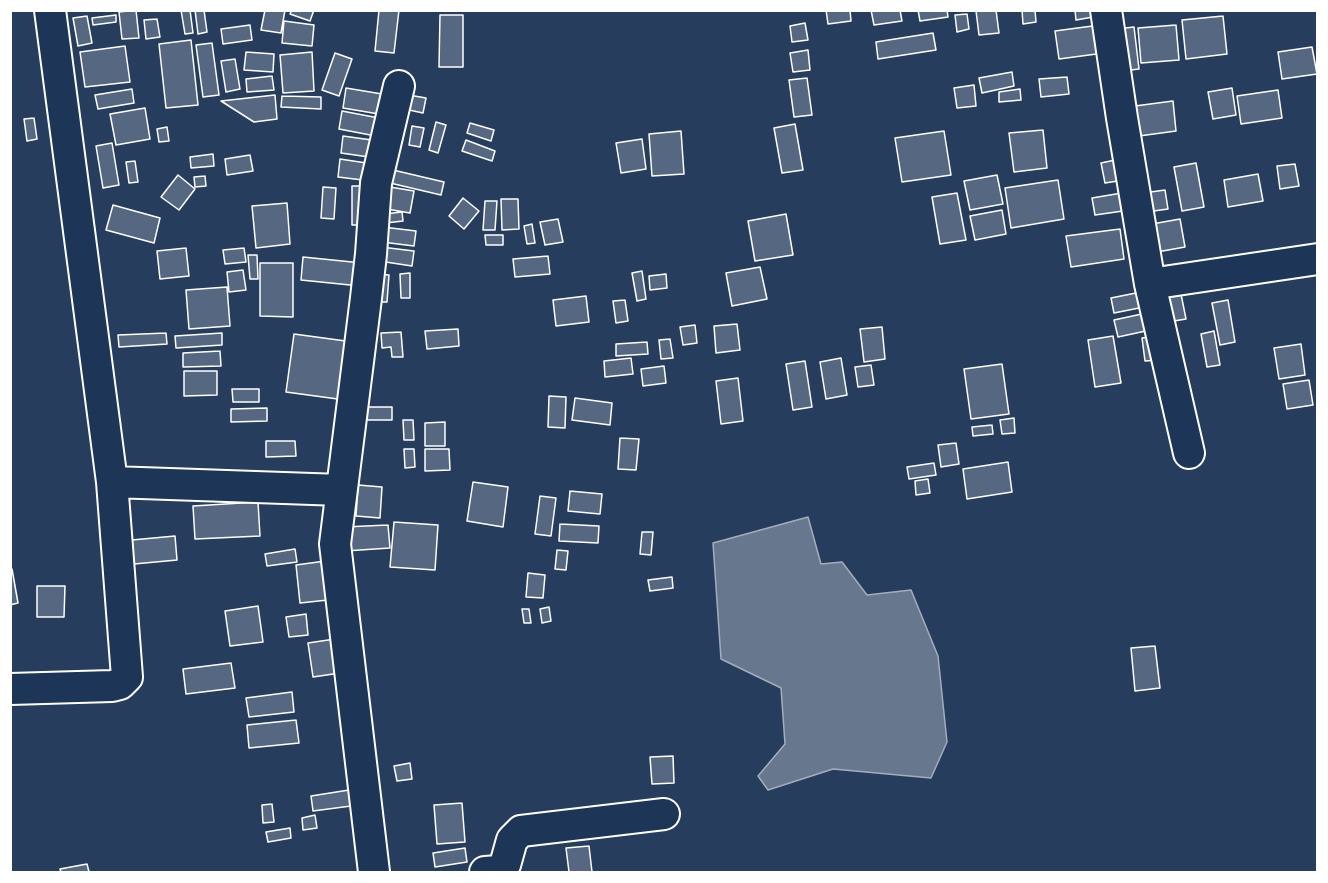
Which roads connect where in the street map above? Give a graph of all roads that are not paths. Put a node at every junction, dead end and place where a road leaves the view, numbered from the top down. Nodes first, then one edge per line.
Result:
1 (50, 10) edge
2 (1106, 10) edge
3 (399, 86) dead end
4 (1317, 259) edge
5 (1150, 284) junction
6 (1189, 453) dead end
7 (112, 482) junction
8 (341, 490) junction
9 (10, 689) edge
10 (664, 814) dead end
11 (374, 873) edge
12 (485, 873) edge

1 - 7 street
2 - 5 street
3 - 8 street
4 - 5 street
5 - 6 street
7 - 8 street
7 - 9 street
8 - 11 street
10 - 12 street

